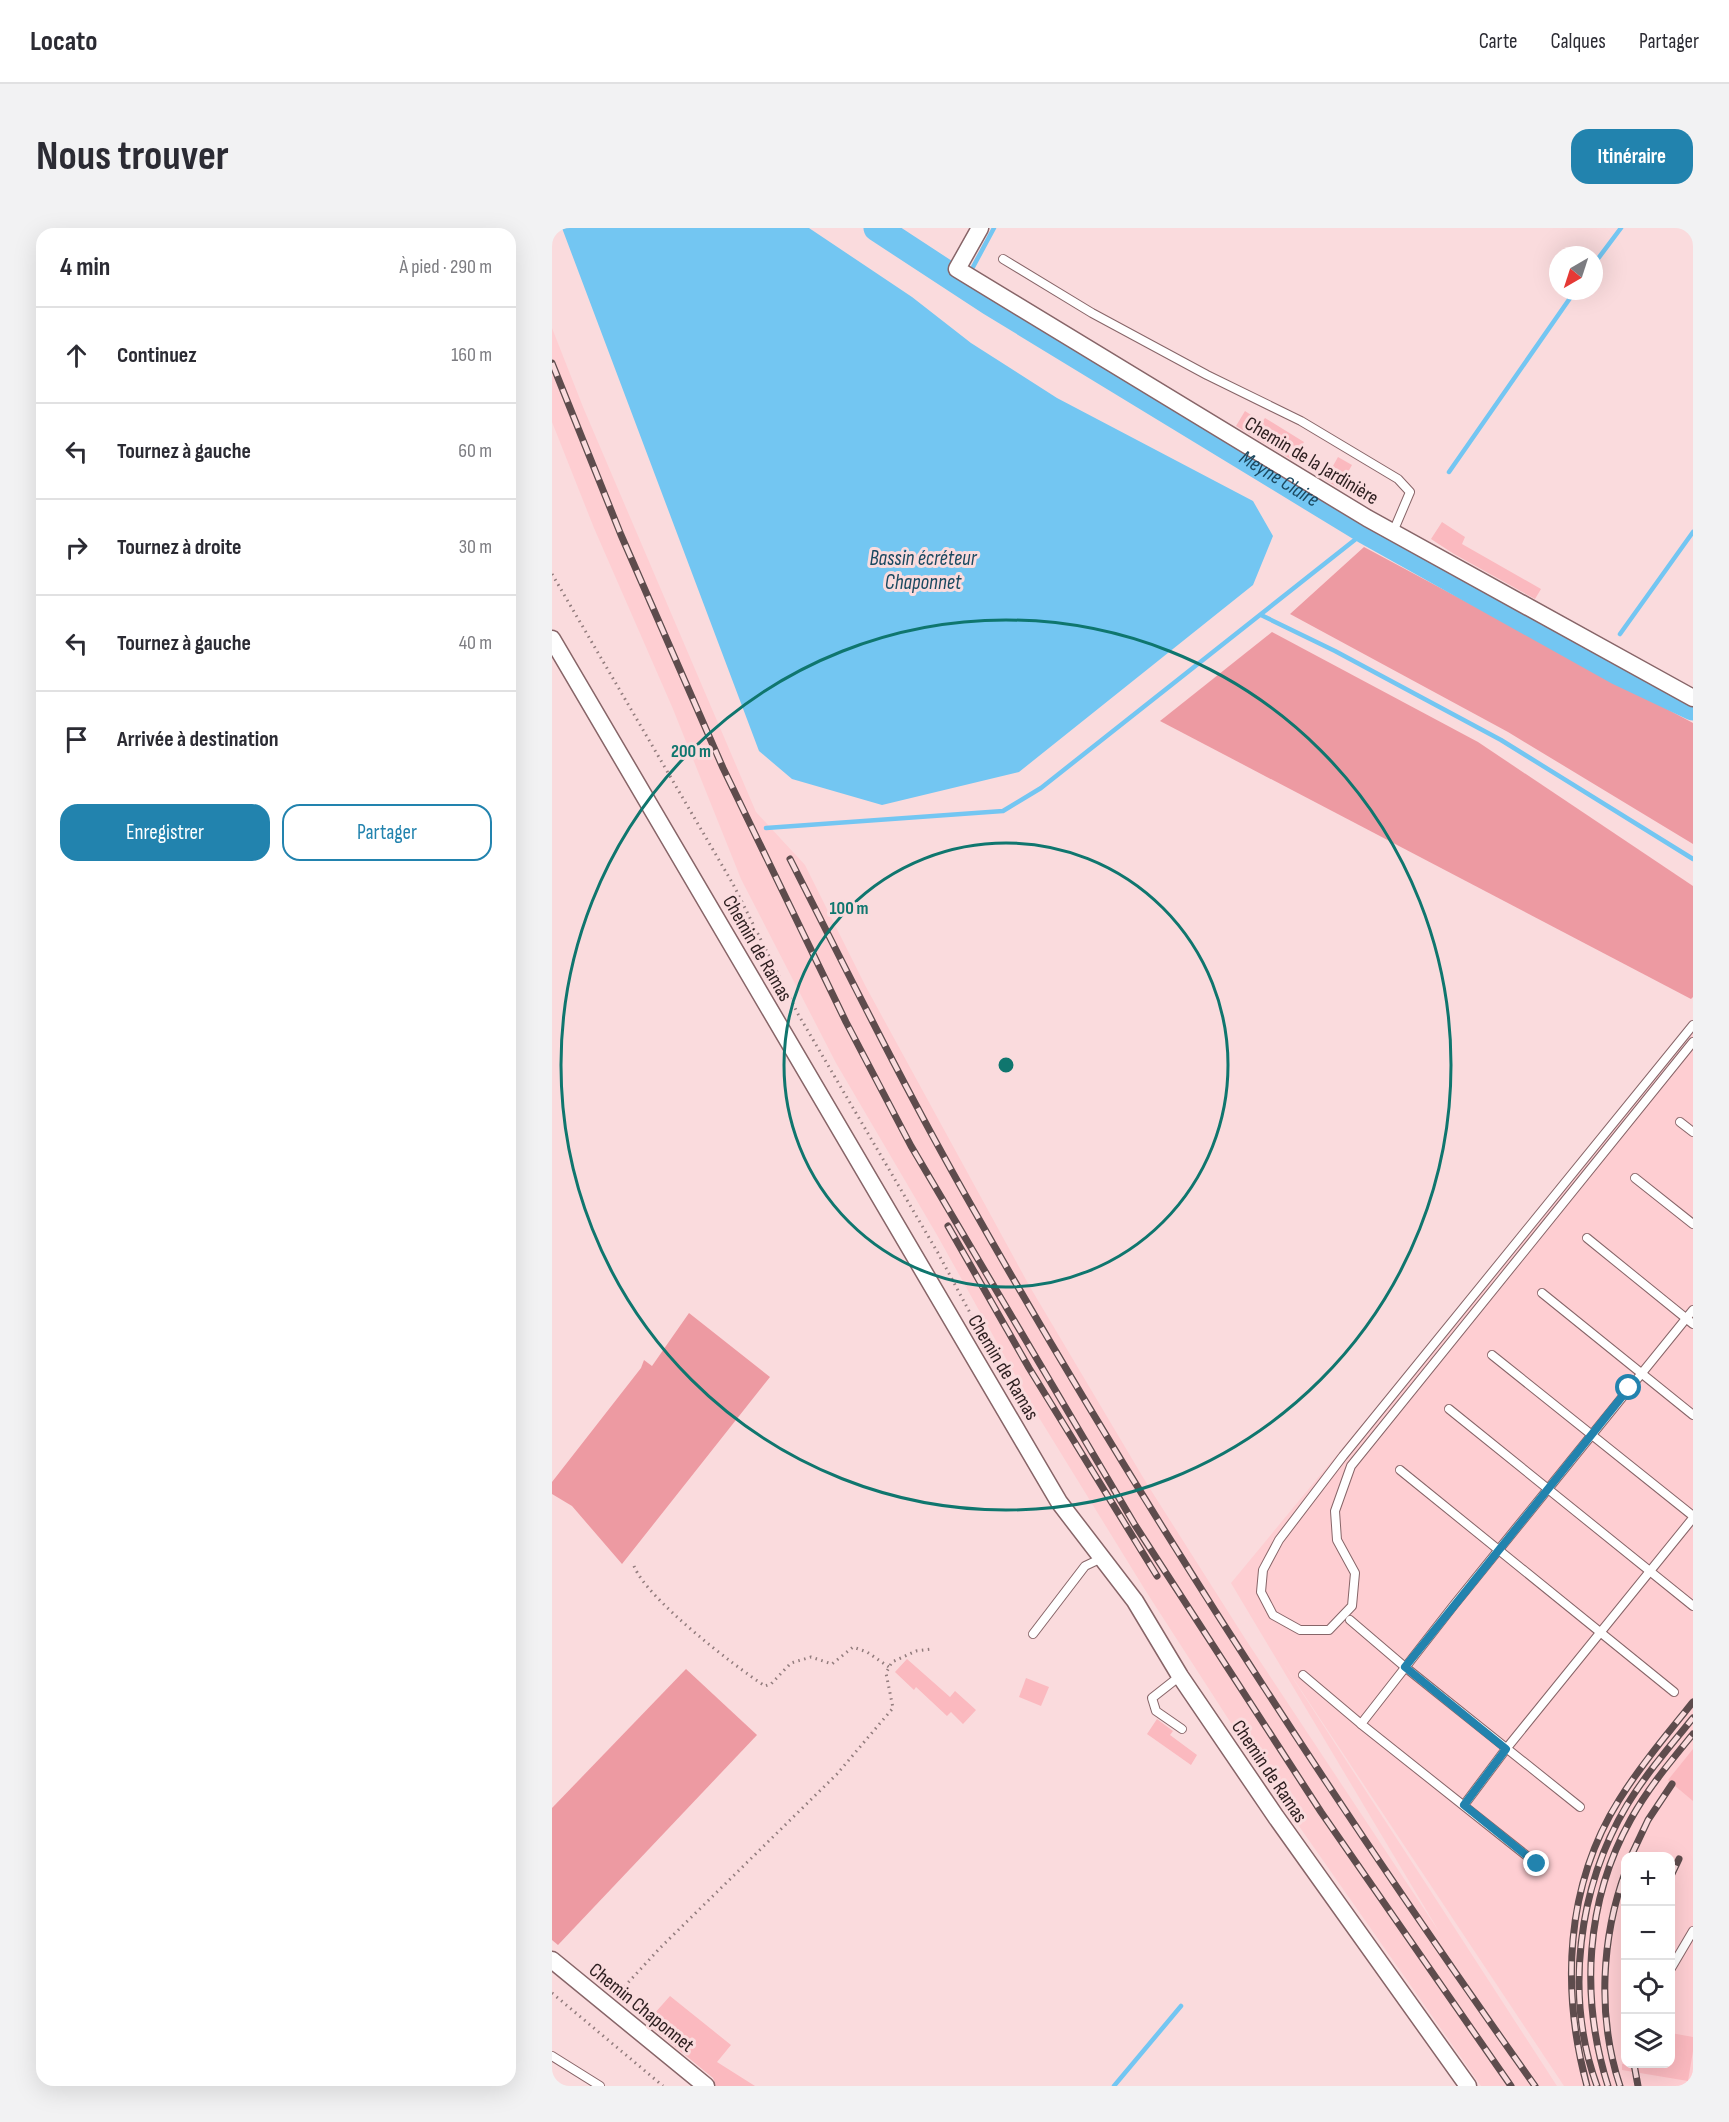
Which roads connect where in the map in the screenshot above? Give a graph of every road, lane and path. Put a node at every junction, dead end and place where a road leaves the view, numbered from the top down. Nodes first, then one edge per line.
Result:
1 (980, 228) edge
2 (1003, 259) dead end
3 (1393, 532) junction
4 (552, 574) edge
5 (552, 639) edge
6 (1693, 698) edge
7 (1693, 1025) edge
8 (1693, 1042) edge
9 (1680, 1122) dead end
10 (1693, 1132) edge
11 (1635, 1178) dead end
12 (1693, 1224) edge
13 (1587, 1238) dead end
14 (1542, 1293) dead end
15 (1693, 1310) edge
16 (1690, 1321) edge
17 (1492, 1355) dead end
18 (1642, 1373) junction
19 (1005, 1376) dead end
20 (1449, 1408) dead end
21 (1693, 1415) edge
22 (1592, 1434) junction
23 (1400, 1470) dead end
24 (1548, 1488) junction
25 (1693, 1517) edge
26 (1498, 1550) junction
27 (1102, 1558) junction
28 (634, 1566) dead end
29 (1650, 1571) junction
30 (1693, 1606) edge
31 (1350, 1620) dead end
32 (1601, 1632) junction
33 (1033, 1634) dead end
34 (932, 1649) dead end
35 (889, 1667) junction
36 (1405, 1667) junction
37 (1304, 1675) dead end
38 (1180, 1676) junction
39 (1674, 1692) dead end
40 (1361, 1724) junction
41 (1182, 1729) dead end
42 (1506, 1749) junction
43 (1464, 1805) junction
44 (1580, 1807) dead end
45 (1537, 1864) dead end
46 (1693, 1931) edge
47 (552, 1960) edge
48 (1675, 1963) edge
49 (552, 1993) edge
50 (612, 2009) junction
51 (552, 2056) edge
52 (600, 2086) edge
53 (663, 2086) edge
54 (706, 2086) edge
55 (1468, 2086) edge

1 - 3 street, Chemin de la Jardinière
2 - 3 lane
3 - 6 street, Chemin de la Jardinière
4 - 19 path
5 - 27 street, Chemin de Ramas
7 - 8 lane
9 - 10 lane
11 - 12 lane
13 - 16 lane
14 - 18 lane
15 - 16 lane
16 - 18 lane
17 - 22 lane
18 - 21 lane
18 - 22 lane
20 - 24 lane
22 - 24 lane
22 - 25 lane
23 - 26 lane
24 - 26 lane
24 - 29 lane
25 - 29 lane
26 - 32 lane
26 - 36 lane
27 - 33 lane
27 - 38 street, Chemin de Ramas
28 - 35 path
29 - 30 lane
29 - 32 lane
31 - 36 lane
32 - 39 lane
32 - 42 lane
34 - 35 path
35 - 50 path
36 - 40 lane
36 - 42 lane
37 - 40 lane
38 - 41 lane
38 - 55 street, Chemin de Ramas
40 - 43 lane
42 - 43 lane
42 - 44 lane
43 - 45 lane
46 - 48 lane
47 - 50 street, Chemin Chaponnet
49 - 53 path
50 - 54 street, Chemin Chaponnet
51 - 52 lane

